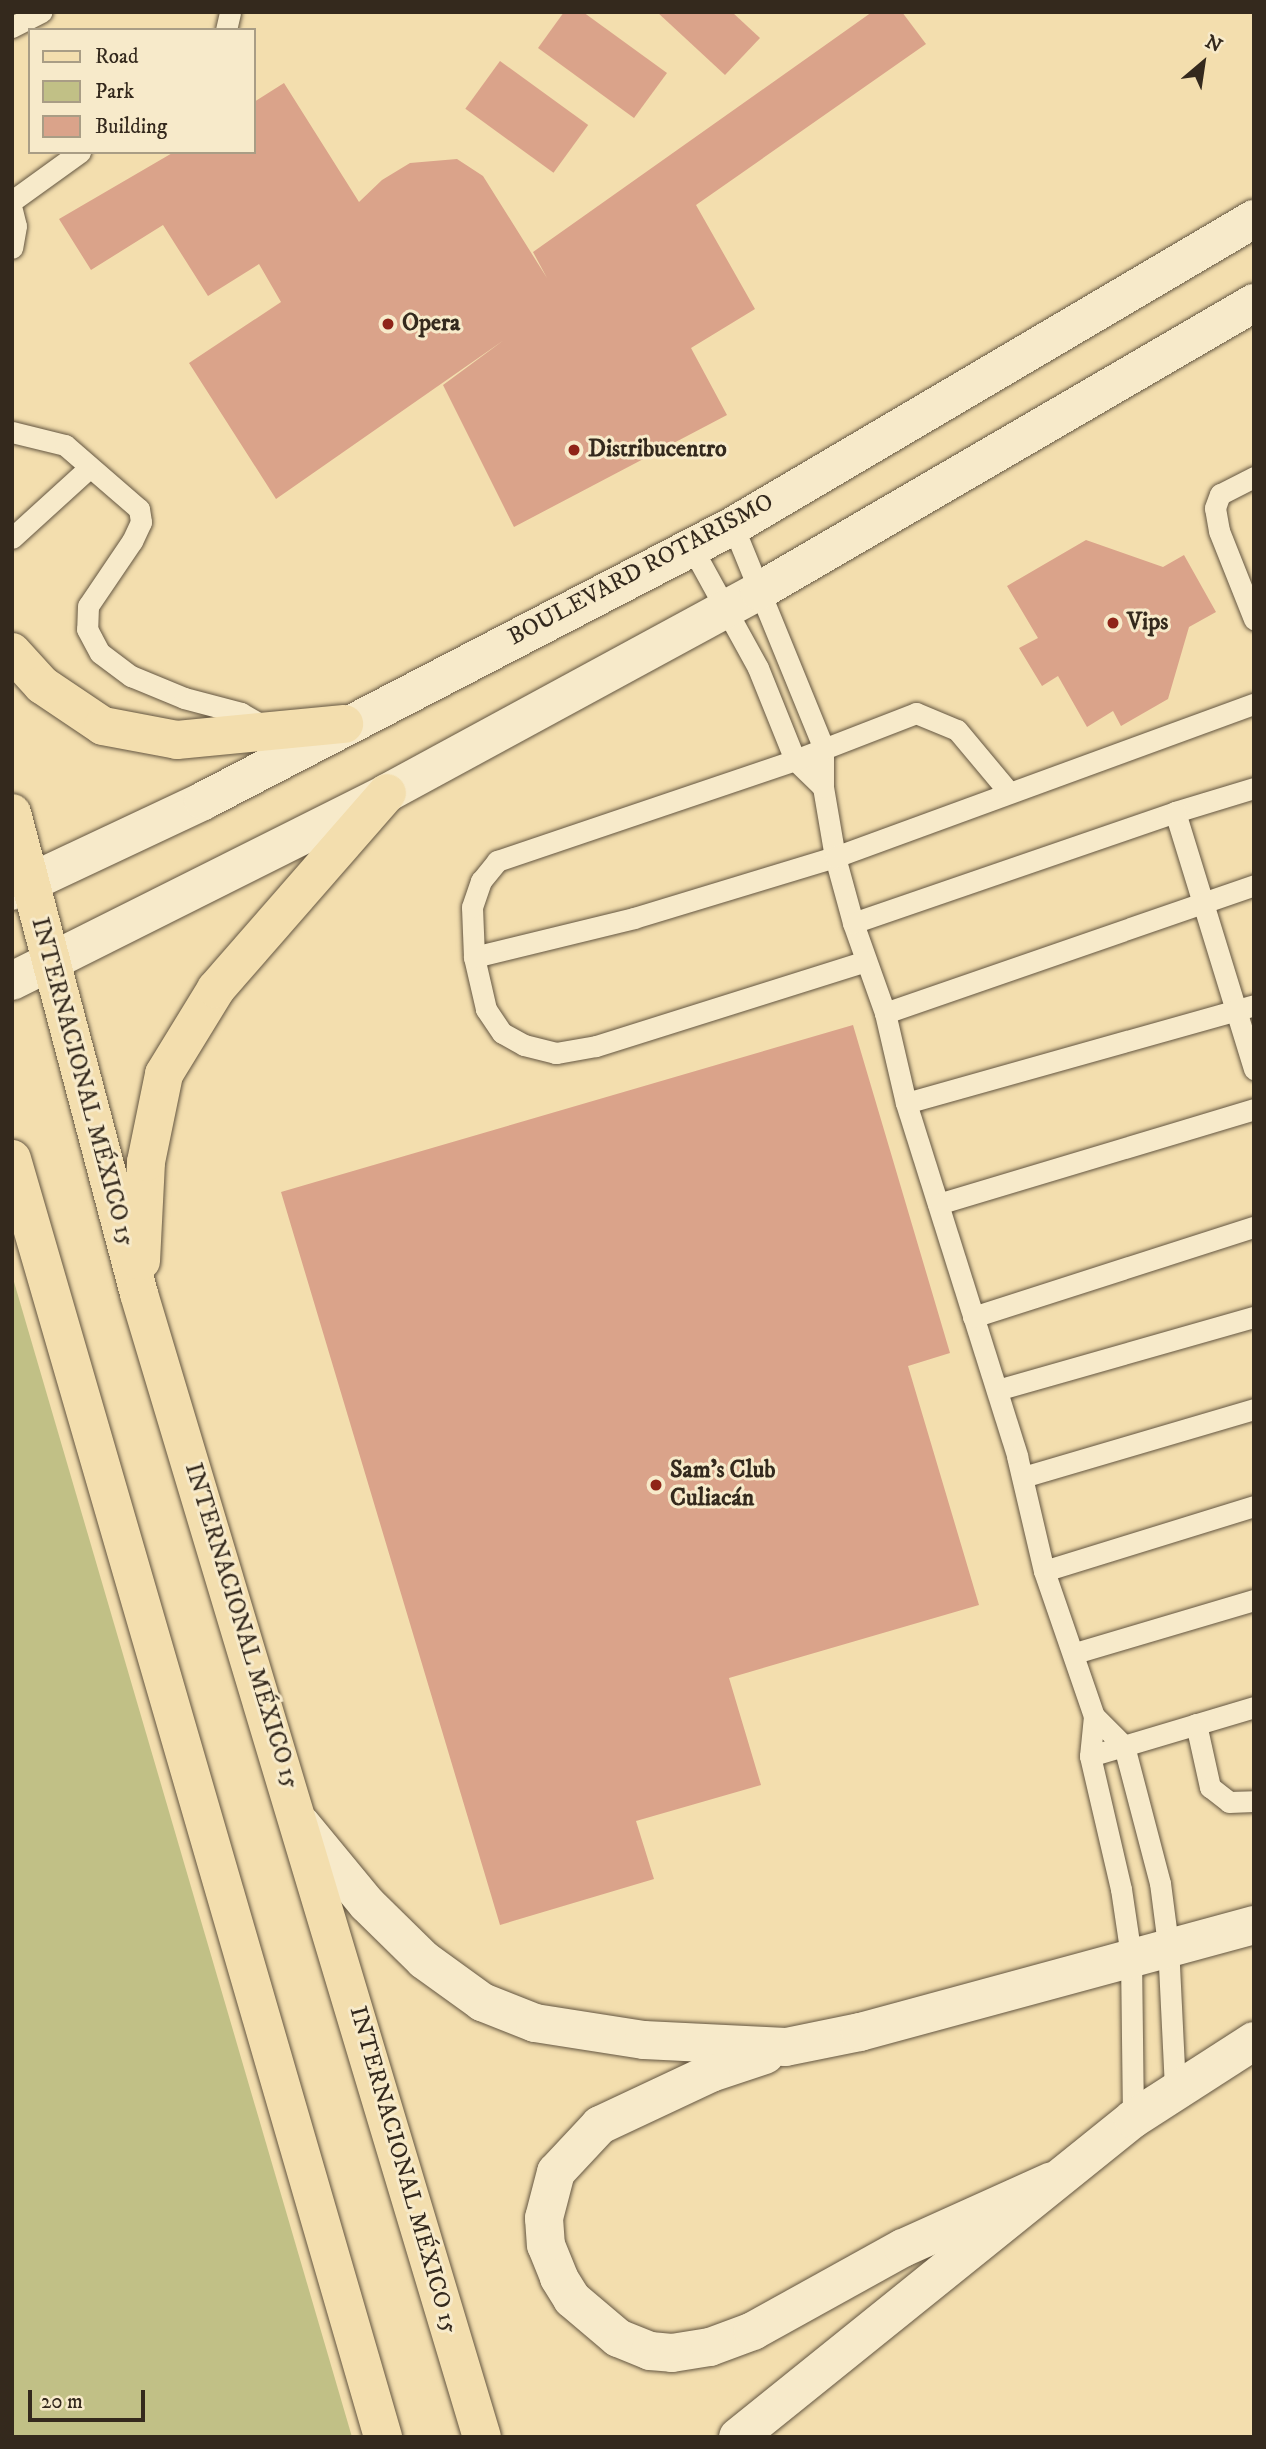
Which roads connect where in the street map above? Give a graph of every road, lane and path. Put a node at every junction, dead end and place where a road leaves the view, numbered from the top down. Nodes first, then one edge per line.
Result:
1 (41, 12) edge
2 (12, 27) edge
3 (77, 154) edge
4 (12, 201) edge
5 (12, 210) edge
6 (1254, 219) edge
7 (12, 248) edge
8 (1254, 303) edge
9 (12, 432) edge
10 (89, 468) junction
11 (1254, 477) edge
12 (733, 526) junction
13 (12, 538) edge
14 (691, 546) junction
15 (1245, 575) edge
16 (759, 591) junction
17 (724, 608) junction
18 (1254, 618) edge
19 (12, 652) edge
20 (1254, 704) edge
21 (344, 724) junction
22 (263, 734) junction
23 (823, 746) junction
24 (795, 760) junction
25 (823, 787) junction
26 (1254, 788) edge
27 (1008, 791) junction
28 (387, 793) junction
29 (1175, 812) junction
30 (12, 813) edge
31 (835, 857) junction
32 (1254, 885) edge
33 (21, 887) edge
34 (1202, 900) junction
35 (853, 923) junction
36 (474, 957) junction
37 (866, 961) junction
38 (49, 962) junction
39 (12, 981) edge
40 (1245, 1008) edge
41 (886, 1013) junction
42 (1254, 1069) edge
43 (906, 1103) junction
44 (1254, 1109) edge
45 (12, 1159) edge
46 (938, 1204) junction
47 (1254, 1227) edge
48 (139, 1294) junction
49 (973, 1317) junction
50 (1254, 1318) edge
51 (996, 1390) junction
52 (1254, 1409) edge
53 (1023, 1477) junction
54 (1254, 1506) edge
55 (1044, 1571) junction
56 (1254, 1600) edge
57 (1075, 1653) junction
58 (1254, 1707) edge
59 (1094, 1716) junction
60 (1196, 1724) junction
61 (1124, 1746) junction
62 (1090, 1756) junction
63 (1254, 1801) edge
64 (301, 1824) junction
65 (1254, 1925) edge
66 (1168, 1945) junction
67 (1131, 1956) junction
68 (1254, 2041) edge
69 (786, 2047) junction
70 (1175, 2089) junction
71 (1133, 2119) junction
72 (1052, 2181) junction
73 (383, 2437) edge
74 (482, 2437) edge
75 (737, 2437) edge

1 - 2 lane
3 - 4 lane
5 - 7 lane
6 - 12 street, BOULEVARD ROTARISMO
8 - 16 street
9 - 10 lane
10 - 13 lane
10 - 22 lane
11 - 15 lane
12 - 14 street, BOULEVARD ROTARISMO
12 - 16 lane
14 - 17 lane
14 - 21 street, BOULEVARD ROTARISMO
15 - 18 lane
16 - 17 street
16 - 23 lane
17 - 24 lane
17 - 28 street
19 - 22 main road
20 - 27 lane
21 - 22 main road
21 - 33 street, BOULEVARD ROTARISMO
23 - 24 lane
23 - 25 lane
23 - 27 lane
24 - 25 lane
24 - 36 lane
25 - 31 lane
26 - 29 lane
27 - 31 lane
28 - 38 street
28 - 48 main road
29 - 34 lane
29 - 35 lane
30 - 33 main road, INTERNACIONAL MÉXICO 15
31 - 35 lane
31 - 36 lane
32 - 34 lane
33 - 38 main road, INTERNACIONAL MÉXICO 15
34 - 40 lane
34 - 41 lane
35 - 37 lane
36 - 37 lane
37 - 41 lane
38 - 39 street
38 - 48 main road, INTERNACIONAL MÉXICO 15
40 - 42 lane
40 - 43 lane
41 - 43 lane
43 - 46 lane
44 - 46 lane
45 - 73 main road
46 - 49 lane
47 - 49 lane
48 - 64 main road, INTERNACIONAL MÉXICO 15
49 - 51 lane
50 - 51 lane
51 - 53 lane
52 - 53 lane
53 - 55 lane
54 - 55 lane
55 - 57 lane
56 - 57 lane
57 - 59 lane
58 - 60 lane
59 - 61 lane
59 - 62 lane
60 - 61 lane
60 - 63 lane
61 - 62 lane
61 - 66 lane
62 - 67 lane
64 - 69 street
64 - 74 main road, INTERNACIONAL MÉXICO 15
65 - 66 street
66 - 67 street
66 - 70 lane
67 - 69 street
67 - 71 lane
68 - 70 street
69 - 72 street
70 - 71 street
71 - 72 street
72 - 75 street

